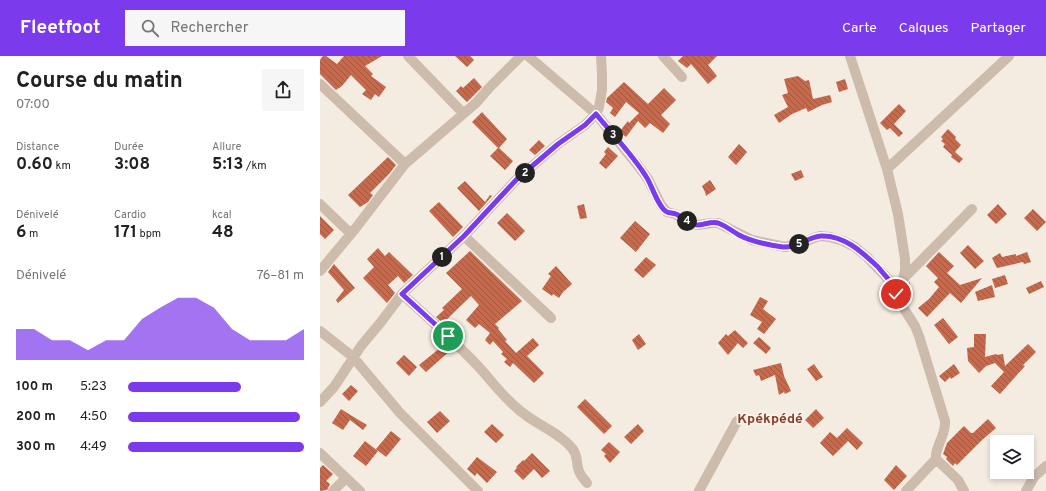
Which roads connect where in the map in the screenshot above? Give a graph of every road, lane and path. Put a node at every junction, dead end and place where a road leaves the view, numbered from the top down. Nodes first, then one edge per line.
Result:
1 (408, 56) edge
2 (521, 56) edge
3 (528, 56) edge
4 (601, 56) edge
5 (663, 56) edge
6 (850, 56) edge
7 (1009, 56) edge
8 (682, 77) dead end
9 (320, 84) edge
10 (463, 113) junction
11 (596, 114) junction
12 (405, 164) junction
13 (887, 169) junction
14 (320, 204) edge
15 (972, 209) dead end
16 (351, 234) junction
17 (464, 236) junction
18 (320, 271) edge
19 (902, 280) junction
20 (895, 288) junction
21 (402, 294) junction
22 (551, 318) dead end
23 (320, 331) edge
24 (354, 357) junction
25 (320, 402) edge
26 (737, 421) dead end
27 (320, 453) edge
28 (936, 459) junction
29 (1046, 466) edge
30 (346, 478) junction
31 (587, 484) dead end
32 (333, 491) edge
33 (360, 491) edge
34 (478, 491) edge
35 (699, 491) edge
36 (906, 491) edge
37 (964, 491) edge
38 (1026, 491) edge

1 - 10 street
2 - 10 street
3 - 11 street
4 - 11 street
5 - 8 street
6 - 13 street
7 - 13 street
9 - 12 street
10 - 12 street
11 - 17 street
11 - 20 street
12 - 16 street
13 - 19 street
14 - 16 street
15 - 19 street
16 - 18 street
17 - 21 street
17 - 22 street
19 - 20 street
20 - 28 street
21 - 24 street
21 - 31 street
23 - 24 street
24 - 25 street
24 - 34 street
26 - 35 street
27 - 30 street
28 - 36 street
28 - 37 street
29 - 38 street
30 - 32 street
30 - 33 street

